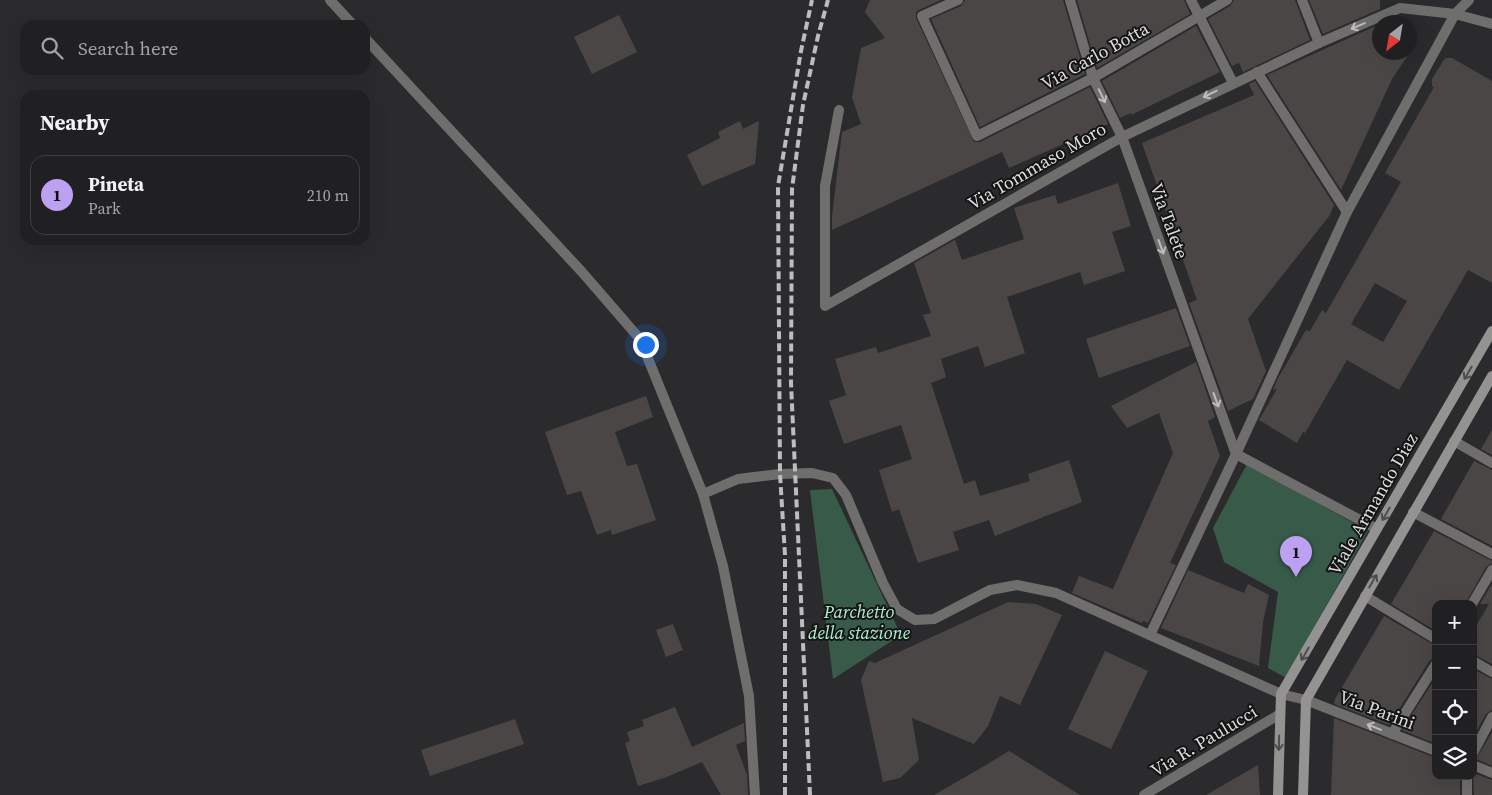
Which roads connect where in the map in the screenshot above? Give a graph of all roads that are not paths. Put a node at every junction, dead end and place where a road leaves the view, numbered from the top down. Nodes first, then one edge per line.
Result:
1 (330, 0) edge
2 (958, 0) edge
3 (1070, 0) edge
4 (1191, 0) edge
5 (1227, 0) edge
6 (1302, 0) edge
7 (1469, 0) edge
8 (1398, 4) edge
9 (1455, 14) junction
10 (1198, 16) junction
11 (348, 20) edge
12 (1492, 24) edge
13 (1319, 42) junction
14 (370, 43) edge
15 (1257, 72) junction
16 (1093, 78) junction
17 (1233, 83) junction
18 (839, 110) dead end
19 (1122, 137) junction
20 (1347, 212) junction
21 (1492, 331) edge
22 (1492, 376) edge
23 (1454, 441) junction
24 (1236, 454) junction
25 (1492, 463) edge
26 (703, 494) junction
27 (1413, 512) junction
28 (1377, 529) junction
29 (1492, 554) edge
30 (1492, 570) edge
31 (1364, 596) junction
32 (1474, 600) edge
33 (1150, 635) junction
34 (1432, 637) edge
35 (1477, 663) edge
36 (1432, 670) edge
37 (1492, 672) edge
38 (1281, 694) junction
39 (1306, 700) junction
40 (1280, 714) junction
41 (1492, 717) edge
42 (1392, 734) junction
43 (1477, 745) edge
44 (1432, 749) edge
45 (1477, 767) edge
46 (1492, 773) edge
47 (1467, 780) edge
48 (755, 795) edge
49 (1144, 795) edge
50 (1278, 795) edge
51 (1303, 795) edge
52 (1467, 795) edge

1 - 11 street
2 - 16 street, Via Carlo Botta
3 - 16 street, Via Talete
4 - 10 street
5 - 10 street, Via Carlo Botta
6 - 13 street
7 - 9 street
8 - 9 street, Via Tommaso Moro
8 -> 13 street, Via Tommaso Moro
9 - 12 street, Via Tommaso Moro
9 - 20 street
10 - 16 street, Via Carlo Botta
10 - 17 street
13 - 15 street, Via Tommaso Moro
14 - 26 street
15 - 17 street, Via Tommaso Moro
15 - 20 street
16 -> 19 street, Via Talete
17 -> 19 street, Via Tommaso Moro
18 - 19 street, Via Tommaso Moro
19 -> 24 street, Via Talete
20 - 24 street
21 -> 28 main road, Viale Armando Diaz
22 - 23 main road
23 - 25 street
23 - 27 main road
24 - 28 street
24 - 33 street
26 - 33 street, Via Parini
26 - 48 street
27 - 29 street
31 -> 27 main road
28 -> 38 main road, Viale Armando Diaz
30 - 32 street
31 - 34 street
31 - 39 main road
33 - 38 street, Via Parini
35 - 37 street
36 - 42 street
38 - 39 street, Via Parini
38 - 40 main road
42 -> 39 street, Via Parini
39 - 51 main road
40 - 49 street, Via R. Paulucci
40 -> 50 main road
41 - 43 street
42 - 44 street, Via Parini
45 - 46 street
47 - 52 street

